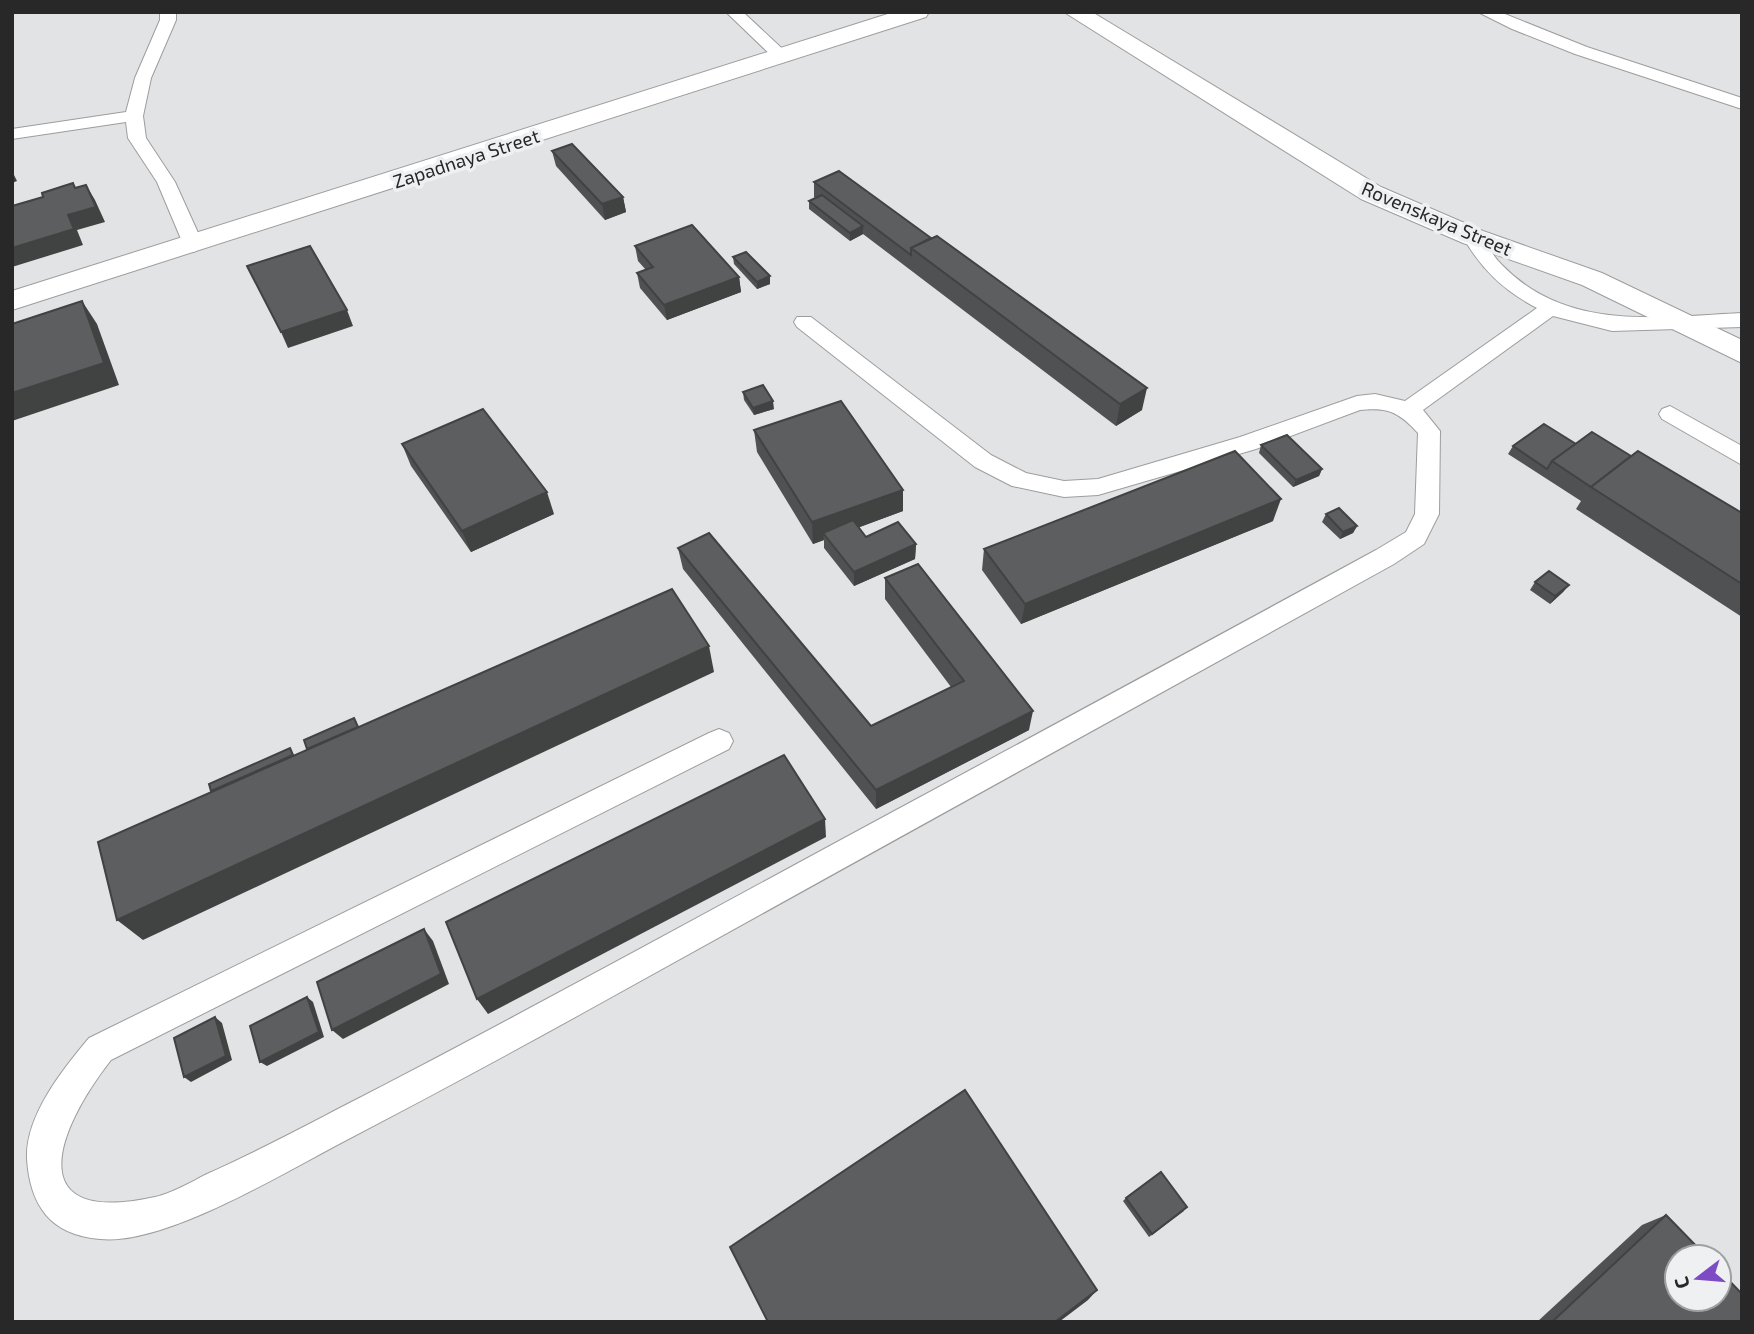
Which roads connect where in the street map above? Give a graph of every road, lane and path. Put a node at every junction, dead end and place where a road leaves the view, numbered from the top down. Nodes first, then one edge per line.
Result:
1 (168, 12) edge
2 (734, 12) edge
3 (918, 12) edge
4 (1074, 12) edge
5 (1486, 12) edge
6 (783, 58) junction
7 (1742, 104) edge
8 (134, 116) junction
9 (12, 134) edge
10 (1473, 237) junction
11 (194, 246) junction
12 (12, 301) edge
13 (1552, 307) junction
14 (1742, 320) edge
15 (1679, 322) junction
16 (804, 323) dead end
17 (1742, 353) edge
18 (1409, 409) junction
19 (1670, 414) dead end
20 (1742, 457) edge
21 (719, 741) dead end

1 - 8 lane
2 - 6 lane
3 - 6 street, Zapadnaya Street
4 - 10 street, Rovenskaya Street
5 - 7 lane
6 - 11 street, Zapadnaya Street
8 - 9 lane
8 - 11 lane
10 - 13 lane
10 - 15 street, Rovenskaya Street
11 - 12 street, Zapadnaya Street
13 - 15 lane
13 - 18 lane
14 - 15 lane
15 - 17 street, Rovenskaya Street
16 - 18 lane
18 - 21 lane
19 - 20 lane

